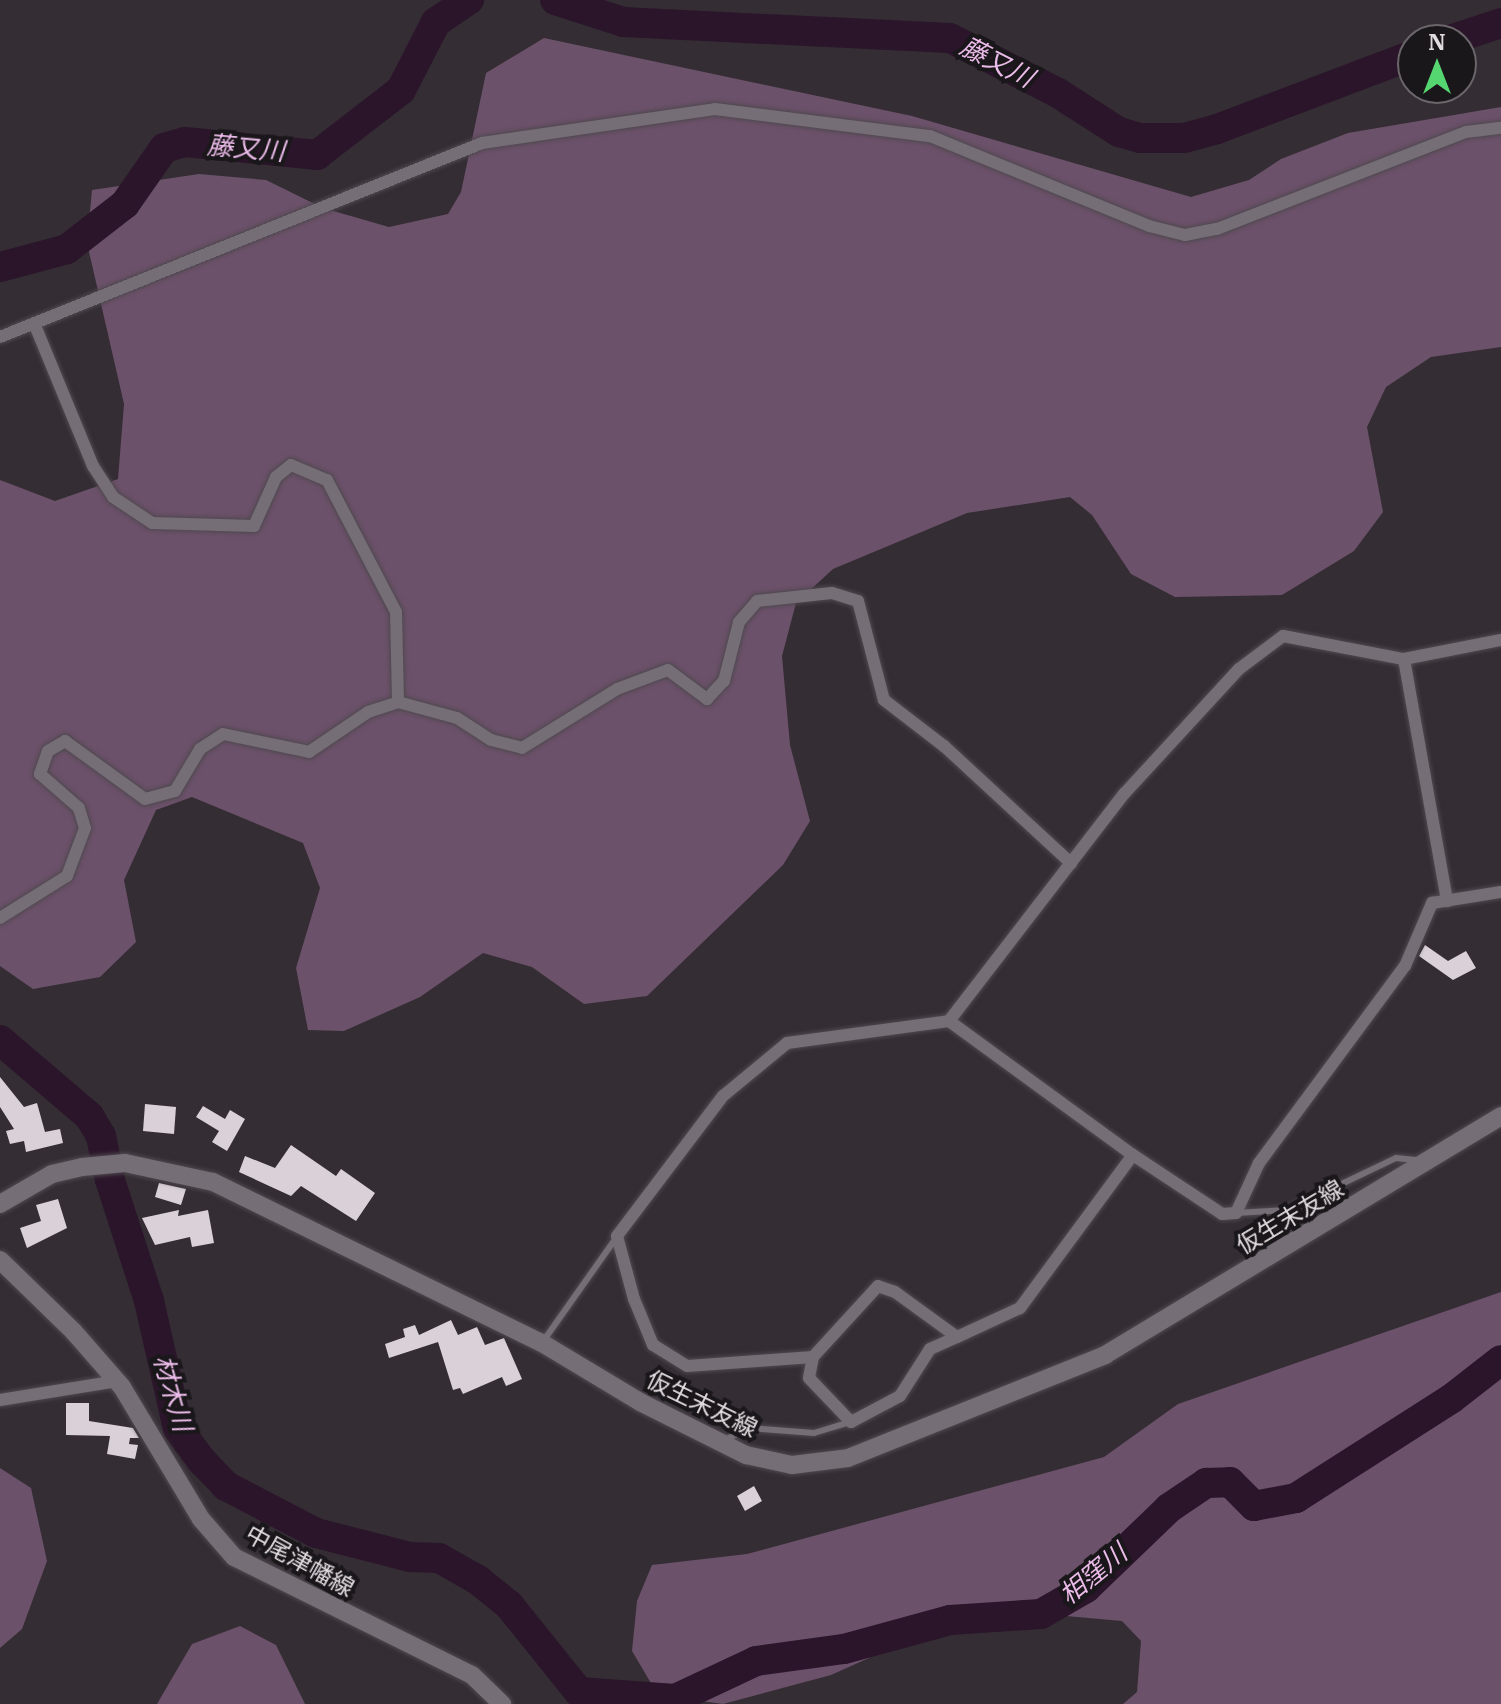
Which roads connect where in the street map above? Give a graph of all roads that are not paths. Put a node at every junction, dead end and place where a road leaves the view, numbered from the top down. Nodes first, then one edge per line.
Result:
1 (1501, 128) edge
2 (34, 323) junction
3 (0, 337) edge
4 (1501, 640) edge
5 (1404, 659) junction
6 (398, 702) junction
7 (1071, 863) junction
8 (1501, 892) edge
9 (1447, 901) junction
10 (0, 918) edge
11 (949, 1021) junction
12 (1501, 1116) edge
13 (1133, 1155) junction
14 (1431, 1161) junction
15 (0, 1204) edge
16 (1236, 1213) junction
17 (617, 1236) junction
18 (0, 1260) edge
19 (957, 1337) junction
20 (542, 1343) junction
21 (813, 1357) junction
22 (117, 1381) junction
23 (0, 1400) edge
24 (851, 1422) junction
25 (720, 1442) junction
26 (502, 1704) edge

1 - 2 street
2 - 3 street
2 - 6 street
4 - 5 street
5 - 7 street
5 - 9 street
6 - 7 street
6 - 10 street
7 - 11 street
8 - 9 street
9 - 16 street
11 - 13 street
11 - 17 street
12 - 14 main road, 仮生末友線
13 - 16 street
13 - 19 street
14 - 16 lane
14 - 25 main road, 仮生末友線
15 - 20 main road, 仮生末友線
17 - 20 lane
17 - 21 street
18 - 22 main road, 中尾津幡線
19 - 21 street
19 - 24 street
20 - 25 main road, 仮生末友線
21 - 24 street
22 - 23 street
22 - 26 main road, 中尾津幡線
24 - 25 lane

